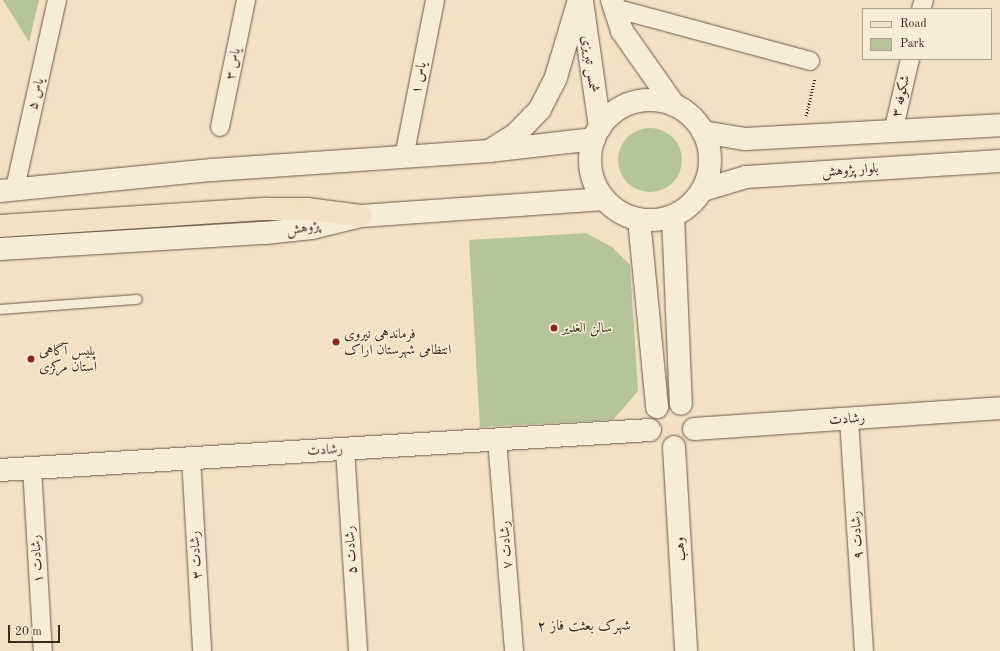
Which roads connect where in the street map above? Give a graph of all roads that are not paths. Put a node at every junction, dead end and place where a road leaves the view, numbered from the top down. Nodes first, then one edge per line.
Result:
1 (57, 0) edge
2 (246, 0) edge
3 (435, 0) edge
4 (580, 0) edge
5 (613, 4) edge
6 (910, 60) edge
7 (810, 61) road end
8 (674, 105) junction
9 (1000, 125) edge
10 (220, 127) dead end
11 (703, 132) junction
12 (893, 132) junction
13 (597, 134) junction
14 (489, 151) junction
15 (404, 157) junction
16 (1000, 161) edge
17 (8, 189) edge
18 (703, 190) junction
19 (604, 199) junction
20 (361, 216) junction
21 (673, 216) junction
22 (639, 220) junction
23 (0, 226) edge
24 (0, 249) edge
25 (137, 299) dead end
26 (0, 309) edge
27 (681, 404) junction
28 (658, 407) junction
29 (1000, 408) edge
30 (849, 418) junction
31 (694, 429) junction
32 (650, 430) junction
33 (497, 439) junction
34 (674, 447) junction
35 (345, 448) junction
36 (190, 458) junction
37 (32, 468) junction
38 (0, 470) edge
39 (43, 651) edge
40 (202, 651) edge
41 (358, 651) edge
42 (514, 651) edge
43 (686, 651) edge
44 (864, 651) edge

1 - 17 street, یاس ۵
2 - 10 street, یاس ۳
3 - 15 street, یاس ۱
4 - 13 main road, شمس تبریزی
4 - 14 main road
5 - 7 street
5 - 8 main road
6 - 12 street, شکوفه ۳
8 - 11 main road
8 - 13 main road
9 - 12 main road
11 - 12 main road
11 - 18 main road
13 - 14 main road
13 - 19 main road
14 - 15 main road
15 - 17 main road
16 - 18 main road, بلوار پژوهش
18 - 21 main road
19 - 20 main road, پژوهش
19 - 22 main road
20 - 23 main road
20 - 24 main road, پژوهش
21 - 22 main road
21 - 27 main road
22 - 28 main road
25 - 26 lane
27 - 28 main road
27 - 31 main road
28 - 32 main road
29 - 30 main road, رشادت
30 - 31 main road, رشادت
30 - 44 street, رشادت ۹
31 - 34 main road
32 - 33 main road, رشادت
32 - 34 main road
33 - 35 main road, رشادت
33 - 42 street, رشادت ۷
34 - 43 main road, وهب
35 - 36 main road, رشادت
35 - 41 street, رشادت ۵
36 - 37 main road, رشادت
36 - 40 street, رشادت ۳
37 - 38 main road, رشادت
37 - 39 street, رشادت ۱

